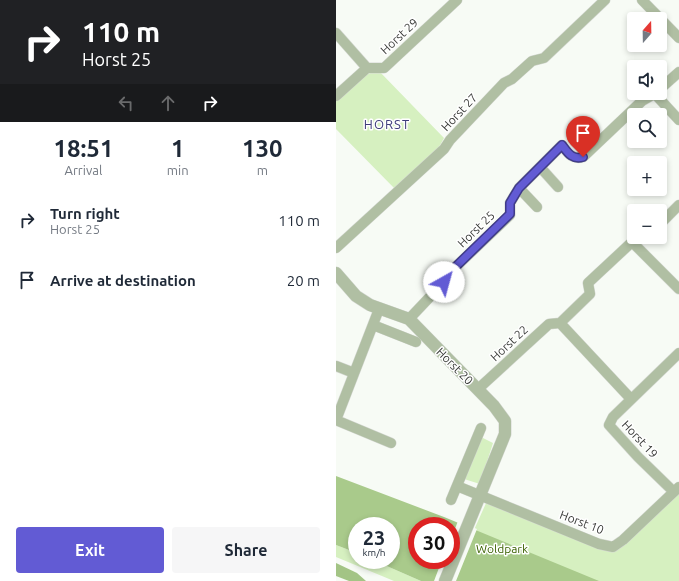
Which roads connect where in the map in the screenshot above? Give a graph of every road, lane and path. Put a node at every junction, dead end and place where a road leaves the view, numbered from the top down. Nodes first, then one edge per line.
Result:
1 (457, 0) edge
2 (605, 0) edge
3 (642, 0) edge
4 (336, 33) edge
5 (679, 38) edge
6 (366, 68) junction
7 (679, 72) edge
8 (667, 83) edge
9 (336, 96) edge
10 (644, 100) edge
11 (663, 100) edge
12 (679, 120) edge
13 (540, 167) junction
14 (558, 187) dead end
15 (519, 188) junction
16 (679, 205) edge
17 (536, 207) dead end
18 (667, 217) edge
19 (630, 244) edge
20 (634, 244) edge
21 (336, 248) edge
22 (336, 273) edge
23 (679, 289) edge
24 (379, 309) junction
25 (409, 319) junction
26 (560, 323) junction
27 (373, 325) junction
28 (416, 342) dead end
29 (679, 352) edge
30 (336, 366) edge
31 (354, 373) junction
32 (478, 389) junction
33 (630, 399) junction
34 (336, 420) edge
35 (481, 428) dead end
36 (391, 443) dead end
37 (457, 486) junction
38 (676, 489) edge
39 (480, 496) junction
40 (451, 500) dead end
41 (445, 581) edge

1 - 6 street, Horst 29
2 - 21 street, Horst 27
3 - 5 street
4 - 6 street
6 - 9 street
7 - 8 street, Horst 25
10 - 13 street, Horst 25
11 - 12 street
13 - 14 street
13 - 15 street, Horst 25
15 - 17 street
15 - 25 street, Horst 25
16 - 18 street
19 - 26 street, Horst 22
20 - 23 street
22 - 24 street, Horst 20
24 - 25 street, Horst 20
24 - 27 street
25 - 32 street, Horst 20
26 - 32 street, Horst 22
26 - 33 street
27 - 28 street
27 - 31 street
29 - 33 street, Horst 19
30 - 31 street
31 - 34 street
32 - 39 street, Horst 20
33 - 38 street, Horst 19
34 - 36 street
35 - 37 street
37 - 39 street
37 - 40 street
38 - 39 street, Horst 10
39 - 41 street, Horst 20

